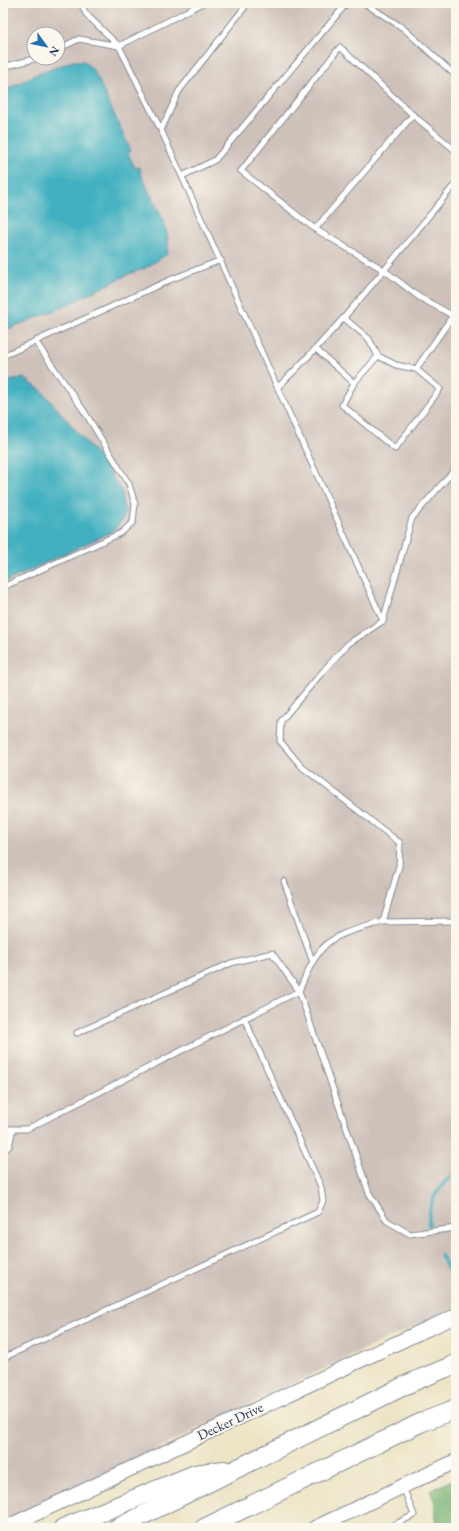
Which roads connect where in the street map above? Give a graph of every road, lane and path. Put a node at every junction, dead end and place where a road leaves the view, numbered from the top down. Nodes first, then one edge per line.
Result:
1 (81, 3) edge
2 (204, 3) edge
3 (248, 3) edge
4 (346, 3) edge
5 (364, 3) edge
6 (66, 45) edge
7 (119, 46) junction
8 (26, 61) edge
9 (3, 67) edge
10 (456, 76) edge
11 (413, 115) junction
12 (161, 130) junction
13 (456, 151) edge
14 (182, 176) junction
15 (456, 183) edge
16 (316, 229) junction
17 (221, 260) junction
18 (384, 270) junction
19 (454, 313) edge
20 (344, 318) junction
21 (36, 341) junction
22 (317, 350) junction
23 (3, 356) edge
24 (378, 356) junction
25 (416, 370) junction
26 (354, 383) junction
27 (278, 387) junction
28 (456, 468) edge
29 (3, 587) edge
30 (382, 621) junction
31 (284, 881) dead end
32 (456, 921) edge
33 (383, 922) junction
34 (312, 960) junction
35 (298, 991) junction
36 (244, 1018) junction
37 (77, 1033) dead end
38 (3, 1129) edge
39 (13, 1129) junction
40 (3, 1152) edge
41 (456, 1228) edge
42 (456, 1316) edge
43 (3, 1358) edge
44 (456, 1364) edge
45 (456, 1410) edge
46 (456, 1462) edge
47 (237, 1469) junction
48 (402, 1486) junction
49 (206, 1527) edge
50 (5, 1528) edge
51 (63, 1528) edge
52 (117, 1528) edge
53 (315, 1528) edge
54 (388, 1528) edge

1 - 7 lane
2 - 7 lane
3 - 12 lane
4 - 14 lane
5 - 10 lane
6 - 7 lane
7 - 12 lane
8 - 9 lane
11 - 13 lane
11 - 16 lane
11 - 16 lane
12 - 14 lane
14 - 17 lane
15 - 18 lane
16 - 18 lane
17 - 21 lane
17 - 27 lane
18 - 19 lane
18 - 20 lane
19 - 25 lane
20 - 22 lane
20 - 24 lane
21 - 23 lane
21 - 29 lane
22 - 26 lane
22 - 27 lane
24 - 25 lane
24 - 26 lane
25 - 26 lane
27 - 30 lane
28 - 30 lane
30 - 33 lane
31 - 34 lane
32 - 33 lane
33 - 34 lane
34 - 35 lane
35 - 36 lane
35 - 37 lane
35 - 41 lane
36 - 39 lane
36 - 43 lane
38 - 39 lane
39 - 40 lane
42 - 50 main road, Decker Drive
44 - 47 highway
45 - 49 highway
46 - 48 main road
47 - 51 highway
47 - 52 highway
48 - 53 main road
48 - 54 lane

